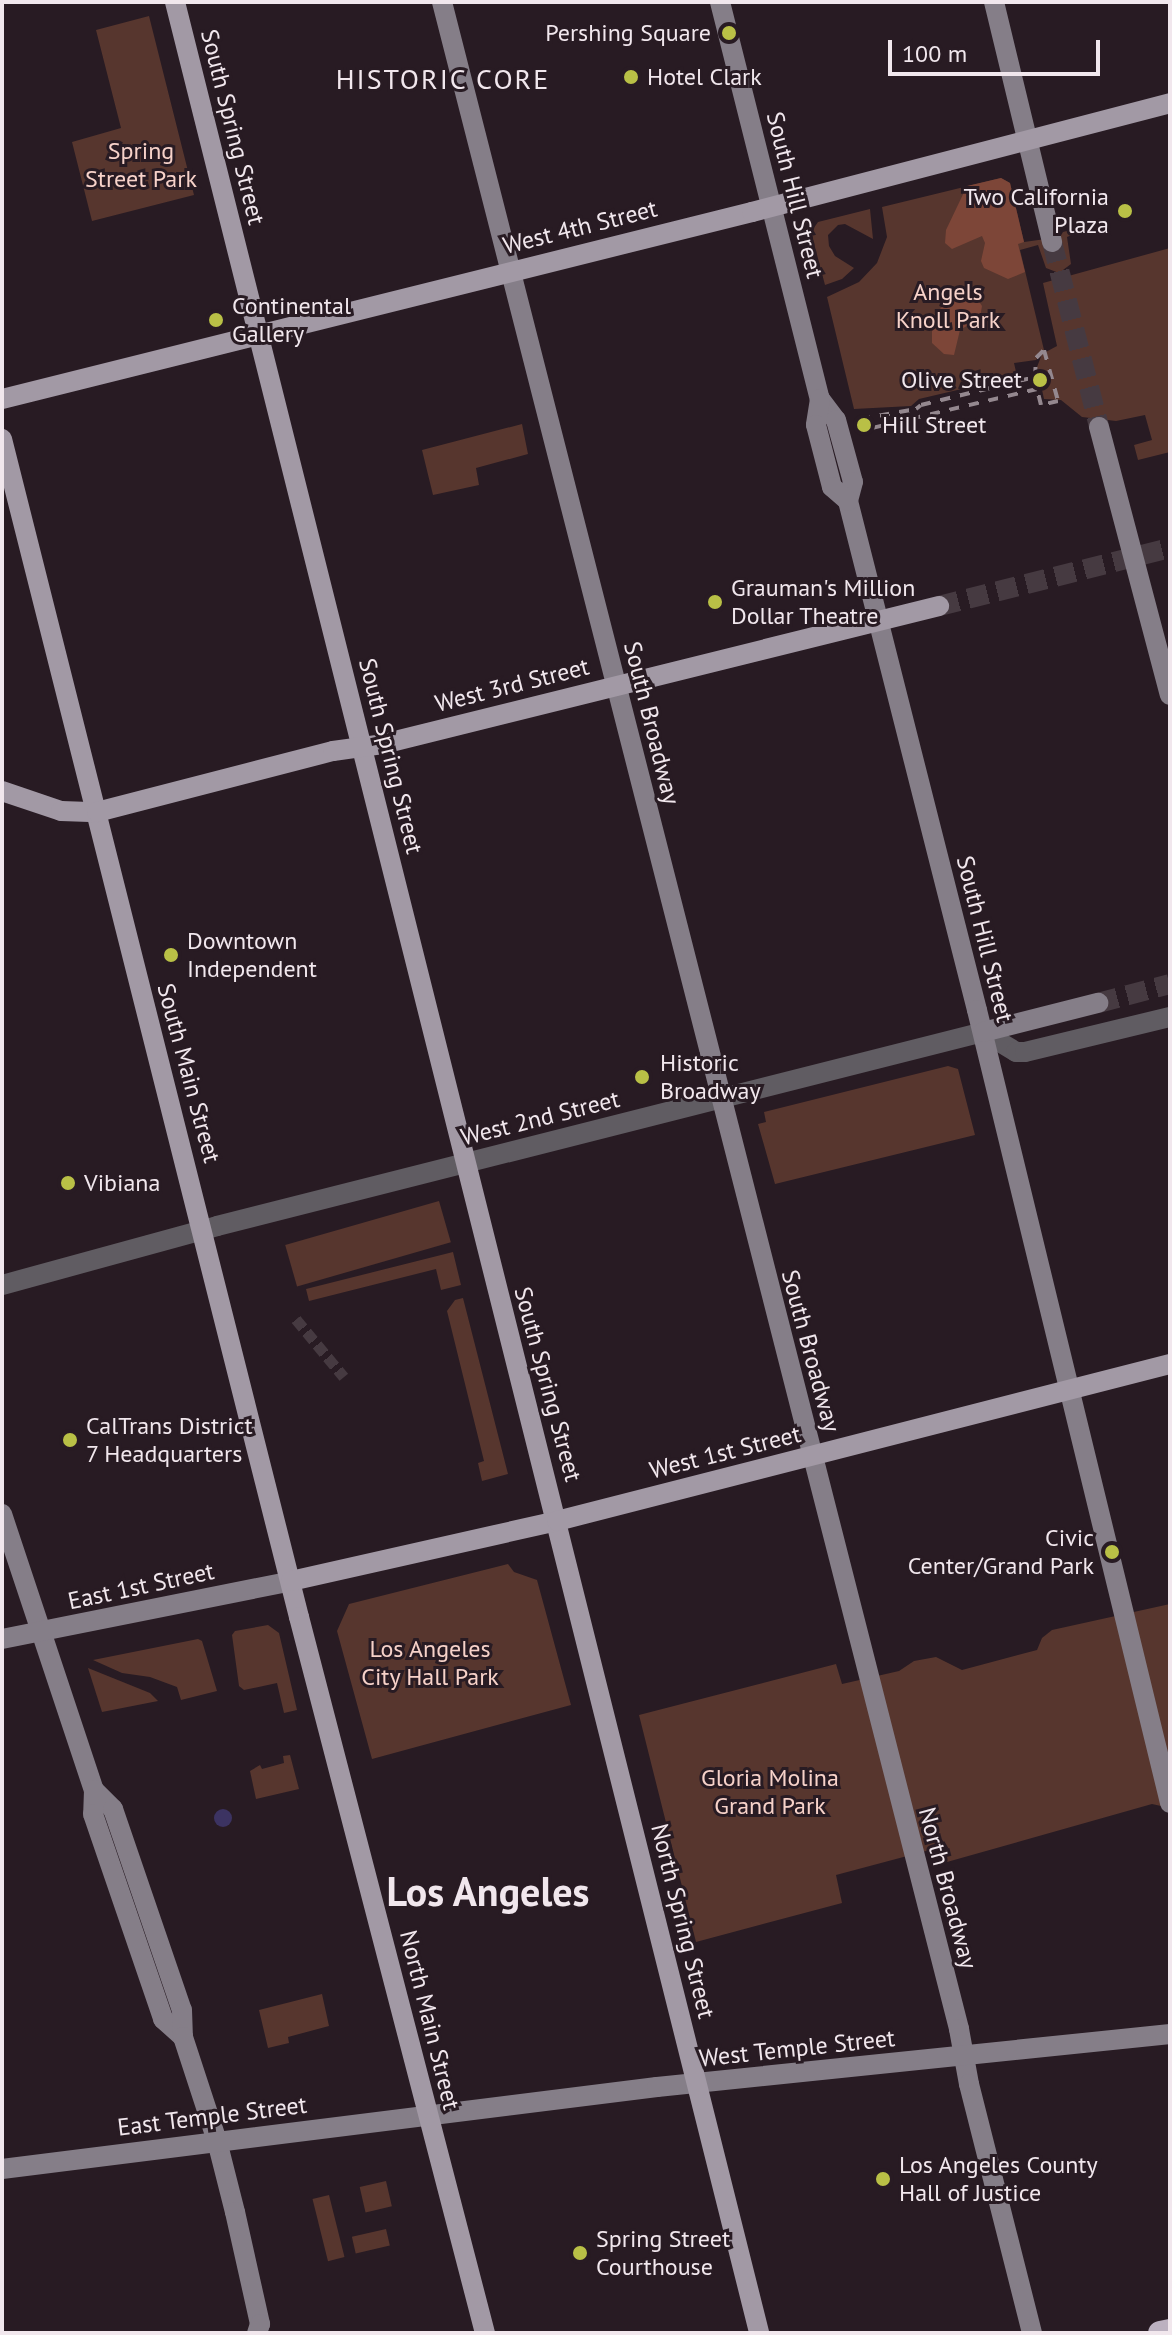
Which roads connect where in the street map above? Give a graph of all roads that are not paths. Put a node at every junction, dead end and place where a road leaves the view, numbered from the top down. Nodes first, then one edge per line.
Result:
1 (175, 2) edge
2 (442, 2) edge
3 (720, 2) edge
4 (994, 2) edge
5 (1170, 103) edge
6 (1026, 141) junction
7 (771, 206) junction
8 (1052, 242) tunnel mouth
9 (512, 271) junction
10 (260, 333) junction
11 (2, 399) edge
12 (1099, 427) tunnel mouth
13 (2, 439) edge
14 (939, 606) tunnel mouth
15 (878, 621) junction
16 (617, 686) junction
17 (1170, 695) edge
18 (363, 746) junction
19 (2, 791) edge
20 (97, 812) junction
21 (1098, 1003) tunnel mouth
22 (1170, 1017) edge
23 (983, 1032) junction
24 (722, 1100) junction
25 (464, 1163) junction
26 (203, 1230) junction
27 (2, 1285) edge
28 (1170, 1364) edge
29 (1069, 1392) junction
30 (812, 1456) junction
31 (2, 1514) edge
32 (557, 1521) junction
33 (291, 1581) junction
34 (43, 1631) junction
35 (2, 1639) edge
36 (1170, 1803) edge
37 (1170, 2034) edge
38 (964, 2057) junction
39 (695, 2084) junction
40 (429, 2115) junction
41 (217, 2141) junction
42 (2, 2169) edge
43 (262, 2330) edge
44 (1170, 2331) edge
45 (485, 2333) edge
46 (759, 2333) edge
47 (1032, 2333) edge
48 (1160, 2333) edge

1 - 10 main road, South Spring Street
2 - 9 main road, South Broadway
3 - 7 main road, South Hill Street
4 - 6 main road
5 - 6 main road, West 4th Street
6 - 7 main road, West 4th Street
6 - 8 main road
7 - 9 main road, West 4th Street
7 - 15 main road, South Hill Street
9 - 10 main road, West 4th Street
9 - 16 main road, South Broadway
10 - 11 main road, West 4th Street
10 - 18 main road, South Spring Street
12 - 17 main road
13 - 20 main road, South Main Street
14 - 15 main road, West 3rd Street
15 - 16 main road, West 3rd Street
15 - 23 main road, South Hill Street
16 - 18 main road, West 3rd Street
16 - 24 main road, South Broadway
18 - 20 main road, West 3rd Street
18 - 25 main road, South Spring Street
19 - 20 main road, West 3rd Street
20 - 26 main road, South Main Street
21 - 23 main road, West 2nd Street
22 - 23 street
23 - 24 street, West 2nd Street
23 - 29 main road, South Hill Street
24 - 25 street, West 2nd Street
24 - 30 main road, South Broadway
25 - 26 street, West 2nd Street
25 - 32 main road, South Spring Street
26 - 27 street, West 2nd Street
26 - 33 main road, South Main Street
28 - 29 main road, West 1st Street
29 - 30 main road, West 1st Street
29 - 36 main road, South Hill Street
30 - 32 main road, West 1st Street
30 - 38 main road, North Broadway
31 - 34 main road
32 - 33 main road, West 1st Street
32 - 39 main road, North Spring Street
33 - 34 main road, East 1st Street
33 - 40 main road, North Main Street
34 - 35 main road, East 1st Street
34 - 41 main road
37 - 38 main road, West Temple Street
38 - 39 main road, West Temple Street
38 - 47 main road, North Broadway
39 - 40 main road, West Temple Street
39 - 46 main road, North Spring Street
40 - 41 main road, East Temple Street
40 - 45 main road, North Main Street
41 - 42 main road, East Temple Street
41 - 43 main road
44 - 48 highway

